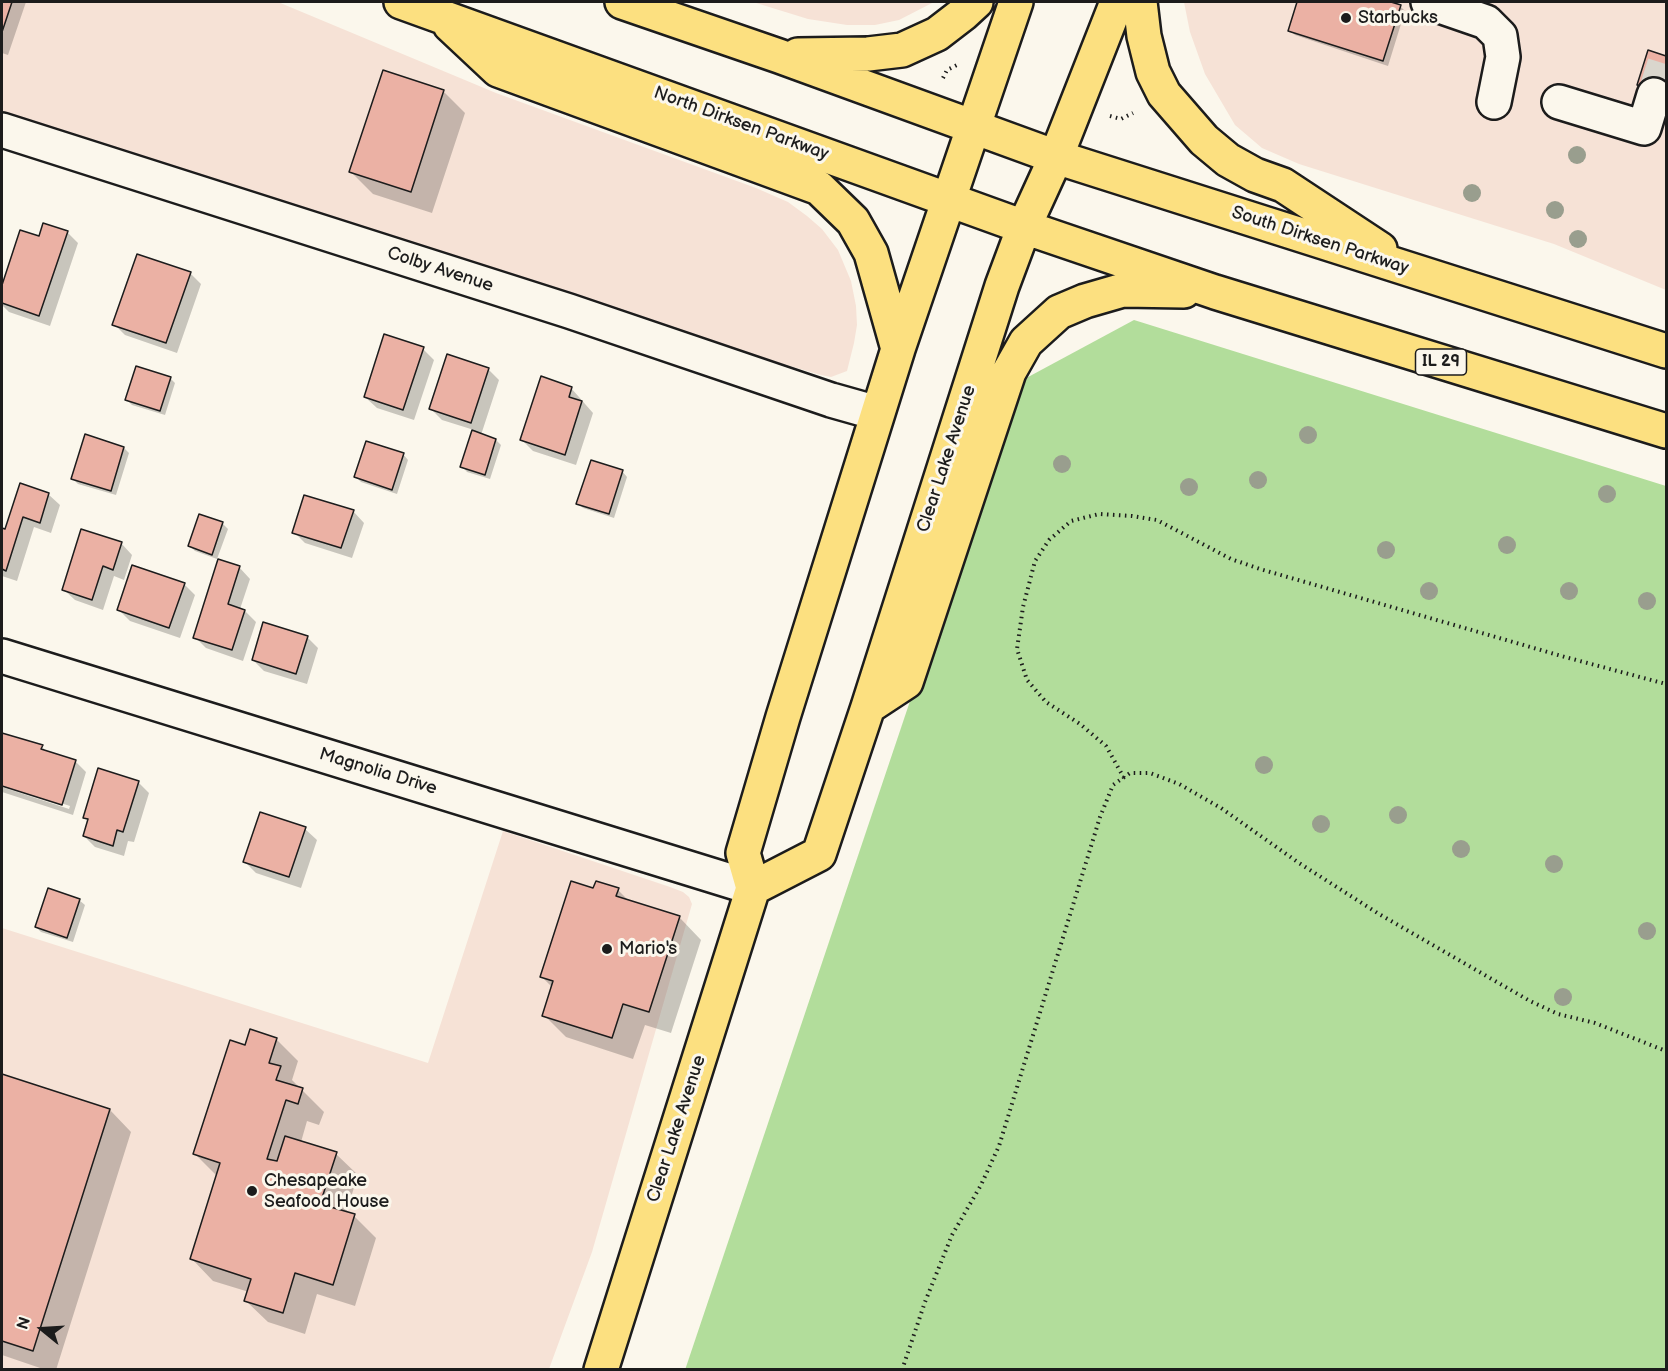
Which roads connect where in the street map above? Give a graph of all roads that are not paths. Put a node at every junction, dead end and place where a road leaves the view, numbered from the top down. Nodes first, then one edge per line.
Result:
1 (401, 2) edge
2 (976, 2) edge
3 (1016, 2) edge
4 (1117, 2) edge
5 (1140, 2) edge
6 (1428, 2) edge
7 (642, 5) edge
8 (440, 16) junction
9 (779, 56) junction
10 (1654, 95) tunnel mouth
11 (1494, 102) dead end
12 (1559, 102) dead end
13 (974, 127) junction
14 (2, 130) edge
15 (1056, 157) junction
16 (950, 198) junction
17 (1024, 227) junction
18 (1411, 270) junction
19 (1215, 292) junction
20 (898, 349) junction
21 (1666, 351) edge
22 (877, 413) junction
23 (1666, 431) edge
24 (2, 656) edge
25 (868, 707) junction
26 (753, 888) junction
27 (601, 1370) edge

1 - 8 main road, North Dirksen Parkway / IL 29
2 - 9 main road
3 - 13 main road
4 - 15 main road, Clear Lake Avenue
5 - 18 main road
6 - 11 street
7 - 9 main road
8 - 16 main road, North Dirksen Parkway / IL 29
8 - 20 main road
9 - 13 main road
10 - 12 street
13 - 15 main road, South Dirksen Parkway
13 - 16 main road
14 - 22 street, Colby Avenue
15 - 17 main road, Clear Lake Avenue
15 - 18 main road, South Dirksen Parkway
16 - 17 main road, North Dirksen Parkway / IL 29
16 - 20 main road
17 - 19 main road, North Dirksen Parkway / IL 29
17 - 25 main road, Clear Lake Avenue
18 - 21 main road, South Dirksen Parkway
19 - 23 main road, IL 29
19 - 25 main road
20 - 22 main road
22 - 26 main road
24 - 26 street, Magnolia Drive
25 - 26 main road, Clear Lake Avenue
26 - 27 main road, Clear Lake Avenue

